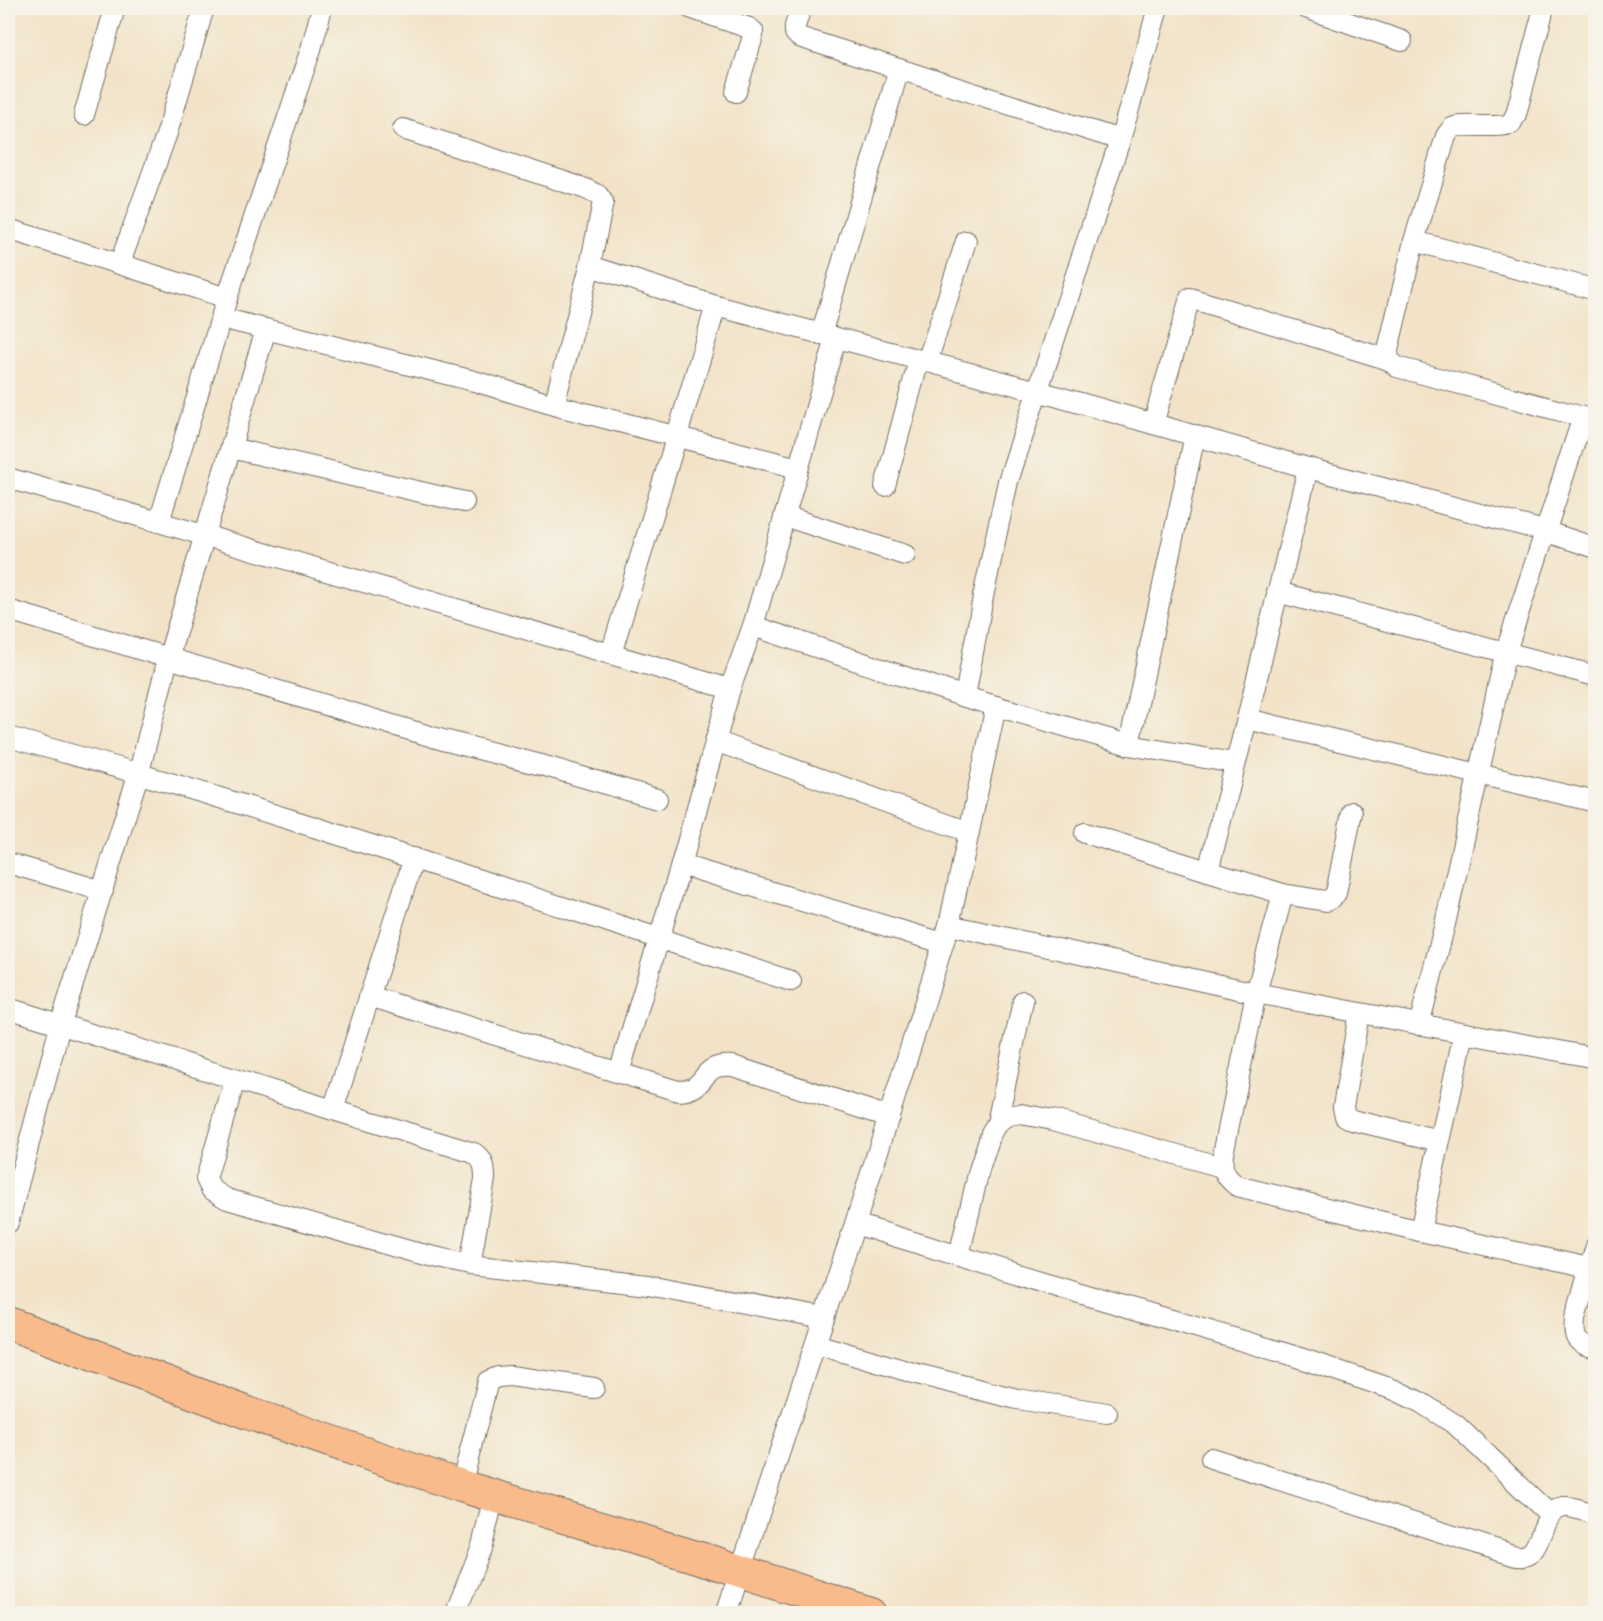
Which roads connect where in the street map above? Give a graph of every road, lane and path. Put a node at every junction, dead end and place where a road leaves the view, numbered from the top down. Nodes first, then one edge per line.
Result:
1 (115, 8) edge
2 (204, 8) edge
3 (322, 8) edge
4 (690, 8) edge
5 (801, 8) edge
6 (1158, 8) edge
7 (1306, 8) edge
8 (1544, 8) edge
9 (1402, 41) dead end
10 (899, 69) junction
11 (736, 92) dead end
12 (84, 115) dead end
13 (403, 129) dead end
14 (1119, 140) junction
15 (8, 229) edge
16 (966, 241) dead end
17 (1414, 241) junction
18 (120, 263) junction
19 (590, 266) junction
20 (1596, 290) edge
21 (227, 298) junction
22 (716, 306) junction
23 (221, 318) junction
24 (266, 329) junction
25 (829, 336) junction
26 (1389, 360) junction
27 (922, 361) junction
28 (1038, 391) junction
29 (554, 405) junction
30 (1589, 419) edge
31 (1153, 424) junction
32 (1195, 435) junction
33 (676, 438) junction
34 (231, 448) junction
35 (798, 468) junction
36 (1308, 468) junction
37 (8, 478) edge
38 (885, 486) dead end
39 (464, 502) dead end
40 (784, 516) junction
41 (159, 522) junction
42 (1544, 531) junction
43 (204, 536) junction
44 (1596, 548) edge
45 (905, 555) dead end
46 (1277, 592) junction
47 (8, 610) edge
48 (753, 626) junction
49 (1506, 651) junction
50 (611, 654) junction
51 (168, 660) junction
52 (1596, 676) edge
53 (730, 689) junction
54 (965, 697) junction
55 (996, 706) junction
56 (1247, 719) junction
57 (8, 737) edge
58 (715, 741) junction
59 (1129, 745) junction
60 (1234, 763) junction
61 (139, 772) junction
62 (1478, 774) junction
63 (657, 799) dead end
64 (1596, 802) edge
65 (1352, 812) dead end
66 (969, 832) junction
67 (1085, 833) dead end
68 (414, 858) junction
69 (8, 863) edge
70 (681, 865) junction
71 (1208, 872) junction
72 (103, 891) junction
73 (1283, 894) junction
74 (946, 934) junction
75 (659, 938) junction
76 (791, 981) dead end
77 (1256, 993) junction
78 (369, 996) junction
79 (1023, 1001) dead end
80 (8, 1008) edge
81 (1359, 1013) junction
82 (1419, 1025) junction
83 (60, 1026) junction
84 (1464, 1033) junction
85 (1596, 1058) edge
86 (619, 1073) junction
87 (235, 1080) junction
88 (333, 1110) junction
89 (889, 1117) junction
90 (997, 1123) junction
91 (1440, 1141) junction
92 (1222, 1167) junction
93 (8, 1223) edge
94 (855, 1224) junction
95 (1420, 1231) junction
96 (1596, 1246) edge
97 (959, 1256) junction
98 (470, 1265) junction
99 (1590, 1268) junction
100 (824, 1318) junction
101 (8, 1323) edge
102 (816, 1344) junction
103 (1596, 1348) edge
104 (594, 1388) dead end
105 (1107, 1413) dead end
106 (1211, 1458) dead end
107 (461, 1486) junction
108 (494, 1496) junction
109 (1550, 1515) junction
110 (1596, 1515) edge
111 (741, 1571) junction
112 (456, 1614) edge
113 (726, 1614) edge
114 (871, 1614) edge

1 - 12 street
2 - 18 street
3 - 21 street
4 - 11 street
5 - 10 street
6 - 14 street
7 - 9 street
8 - 17 street
10 - 14 street
10 - 25 street
13 - 19 street
14 - 28 street
15 - 18 street
16 - 27 street
17 - 20 street
17 - 26 street
18 - 21 street
19 - 22 street
19 - 29 street
21 - 23 street
22 - 25 street
22 - 33 street
23 - 24 street
23 - 41 street
24 - 29 street
24 - 34 street
25 - 27 street
25 - 35 street
26 - 30 street
26 - 31 street
27 - 28 street
27 - 38 street
28 - 31 street
28 - 54 street
29 - 33 street
30 - 42 street
31 - 32 street
32 - 36 street
32 - 59 street
33 - 35 street
33 - 50 street
34 - 39 street
34 - 43 street
35 - 40 street
36 - 42 street
36 - 46 street
37 - 41 street
40 - 45 street
40 - 48 street
41 - 43 street
42 - 44 street
42 - 49 street
43 - 50 street
43 - 51 street
46 - 49 street
46 - 56 street
47 - 51 street
48 - 53 street
48 - 54 street
49 - 52 street
49 - 62 street
50 - 53 street
51 - 61 street
51 - 63 street
53 - 58 street
54 - 55 street
55 - 59 street
55 - 66 street
56 - 60 street
56 - 62 street
57 - 61 street
58 - 66 street
58 - 70 street
59 - 60 street
60 - 71 street
61 - 68 street
61 - 72 street
62 - 64 street
62 - 82 street
65 - 73 street
66 - 74 street
67 - 71 street
68 - 75 street
68 - 78 street
69 - 72 street
70 - 74 street
70 - 75 street
71 - 73 street
72 - 83 street
73 - 77 street
74 - 77 street
74 - 89 street
75 - 76 street
75 - 86 street
77 - 81 street
77 - 92 street
78 - 86 street
78 - 88 street
79 - 90 street
80 - 83 street
81 - 82 street
81 - 91 street
82 - 84 street
83 - 87 street
83 - 93 street
84 - 85 street
84 - 91 street
86 - 89 street
87 - 88 street
87 - 98 street
88 - 98 street
89 - 94 street
90 - 92 street
90 - 97 street
91 - 95 street
92 - 95 street
94 - 97 street
94 - 100 street
95 - 99 street
96 - 99 street
97 - 109 street
98 - 100 street
99 - 103 street
100 - 102 street
101 - 107 main road
102 - 105 street
102 - 111 street
104 - 107 street
106 - 109 street
107 - 108 main road
108 - 111 main road
108 - 112 street
109 - 110 street
111 - 113 street
111 - 114 main road

